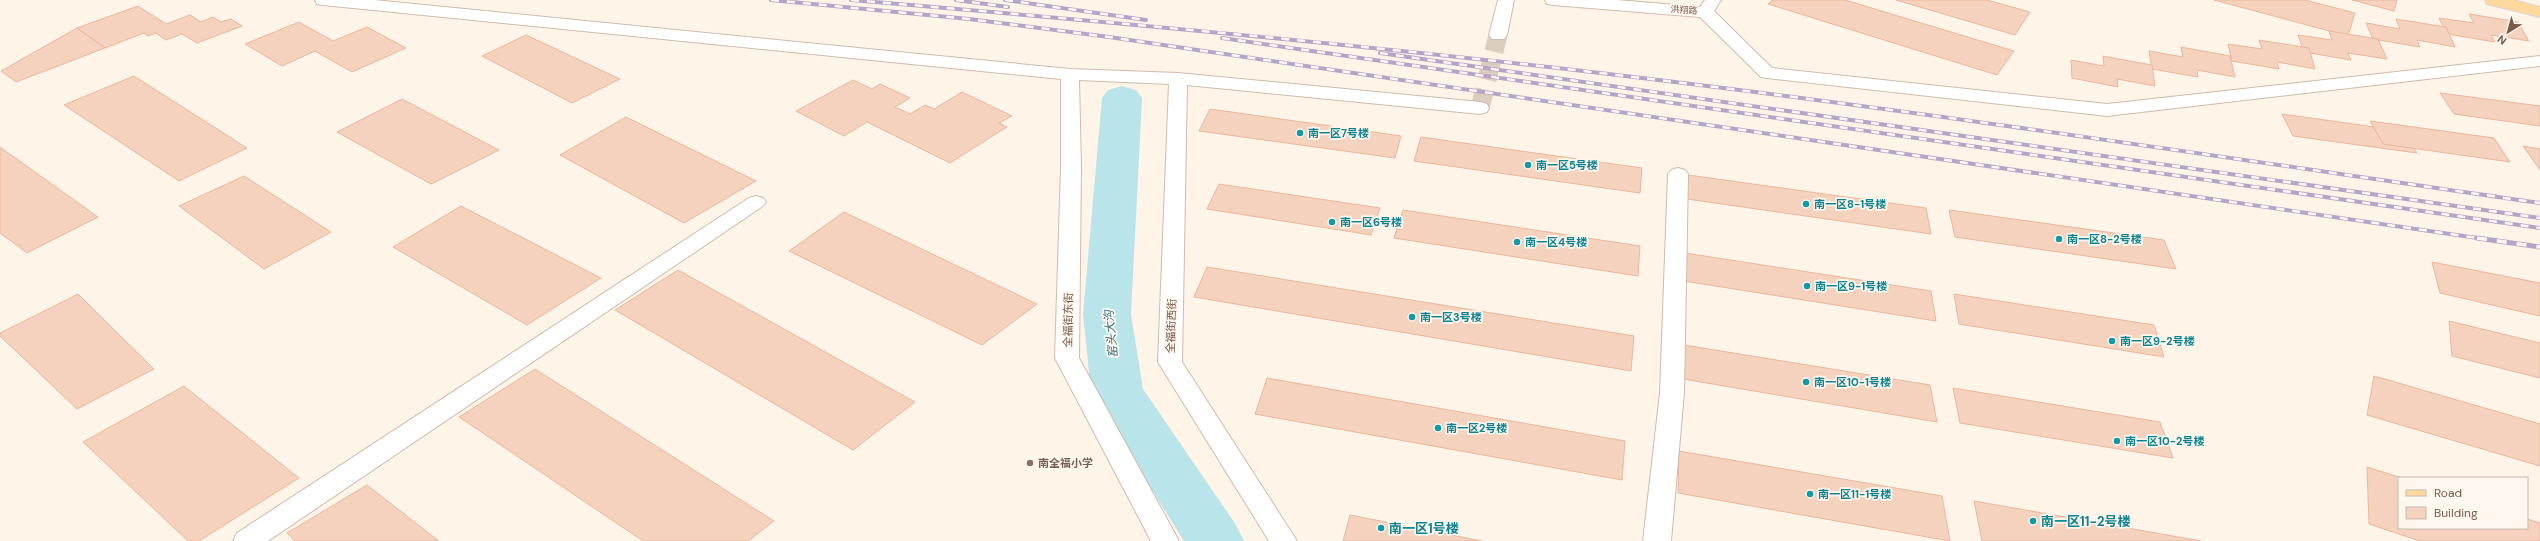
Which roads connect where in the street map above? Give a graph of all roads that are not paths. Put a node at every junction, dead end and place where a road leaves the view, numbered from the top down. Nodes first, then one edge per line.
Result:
1 (323, 0) edge
2 (1506, 0) edge
3 (1553, 0) edge
4 (2493, 0) edge
5 (1709, 6) edge
6 (2540, 12) edge
7 (1498, 35) tunnel mouth
8 (2540, 61) edge
9 (1070, 74) junction
10 (1178, 79) junction
11 (1480, 108) dead end
12 (1678, 174) dead end
13 (756, 202) dead end
14 (247, 541) edge
15 (1165, 541) edge
16 (1283, 541) edge
17 (1657, 541) edge

1 - 9 street
2 - 7 street
3 - 5 street, 洪翔路
4 - 6 main road
5 - 8 street
9 - 10 street
9 - 15 street, 全福街东街
10 - 11 street
10 - 16 street, 全福街西街
12 - 17 street
13 - 14 street

